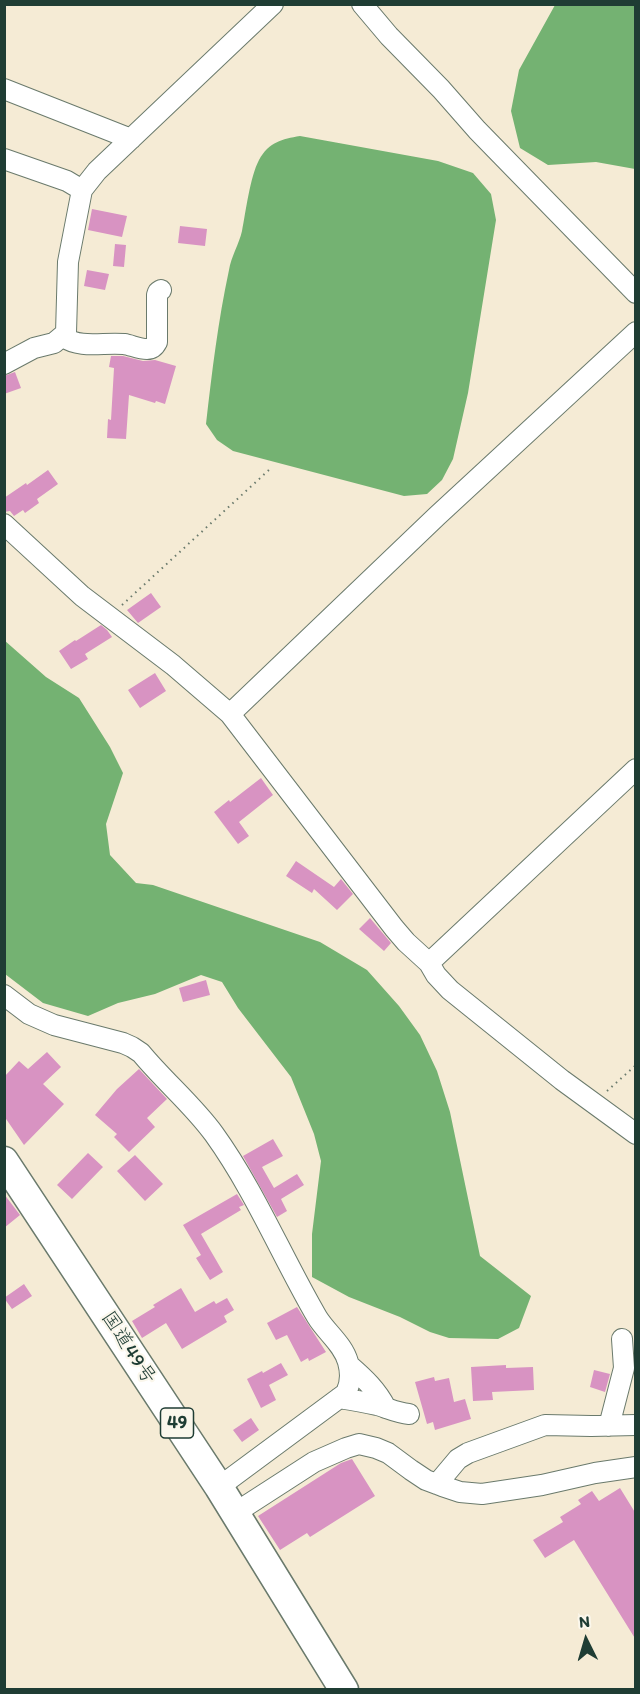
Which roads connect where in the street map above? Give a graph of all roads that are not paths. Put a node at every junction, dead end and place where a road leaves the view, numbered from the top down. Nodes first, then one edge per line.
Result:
1 (273, 4) edge
2 (365, 6) edge
3 (4, 89) edge
4 (131, 139) junction
5 (4, 159) edge
6 (82, 190) junction
7 (161, 290) dead end
8 (636, 293) edge
9 (636, 332) edge
10 (63, 338) junction
11 (4, 364) edge
12 (4, 524) edge
13 (230, 714) junction
14 (636, 769) edge
15 (429, 963) junction
16 (4, 995) edge
17 (636, 1134) edge
18 (4, 1161) edge
19 (622, 1339) dead end
20 (349, 1365) junction
21 (339, 1398) junction
22 (386, 1408) junction
23 (409, 1414) dead end
24 (636, 1425) edge
25 (609, 1426) junction
26 (636, 1467) edge
27 (437, 1484) junction
28 (219, 1487) junction
29 (235, 1513) junction
30 (344, 1689) edge

1 - 4 street
2 - 8 street
3 - 4 street
4 - 6 street
5 - 6 street
6 - 10 street
7 - 10 street
9 - 13 street
10 - 11 street
12 - 13 street
13 - 15 street
14 - 15 street
15 - 17 street
16 - 20 street
18 - 28 highway, 国道49号 / 49
19 - 25 street
20 - 21 street
20 - 22 street
21 - 22 street
21 - 28 street
22 - 23 street
24 - 25 street
25 - 27 street
26 - 27 street
27 - 29 street
28 - 29 highway, 国道49号 / 49
29 - 30 highway, 国道49号 / 49

